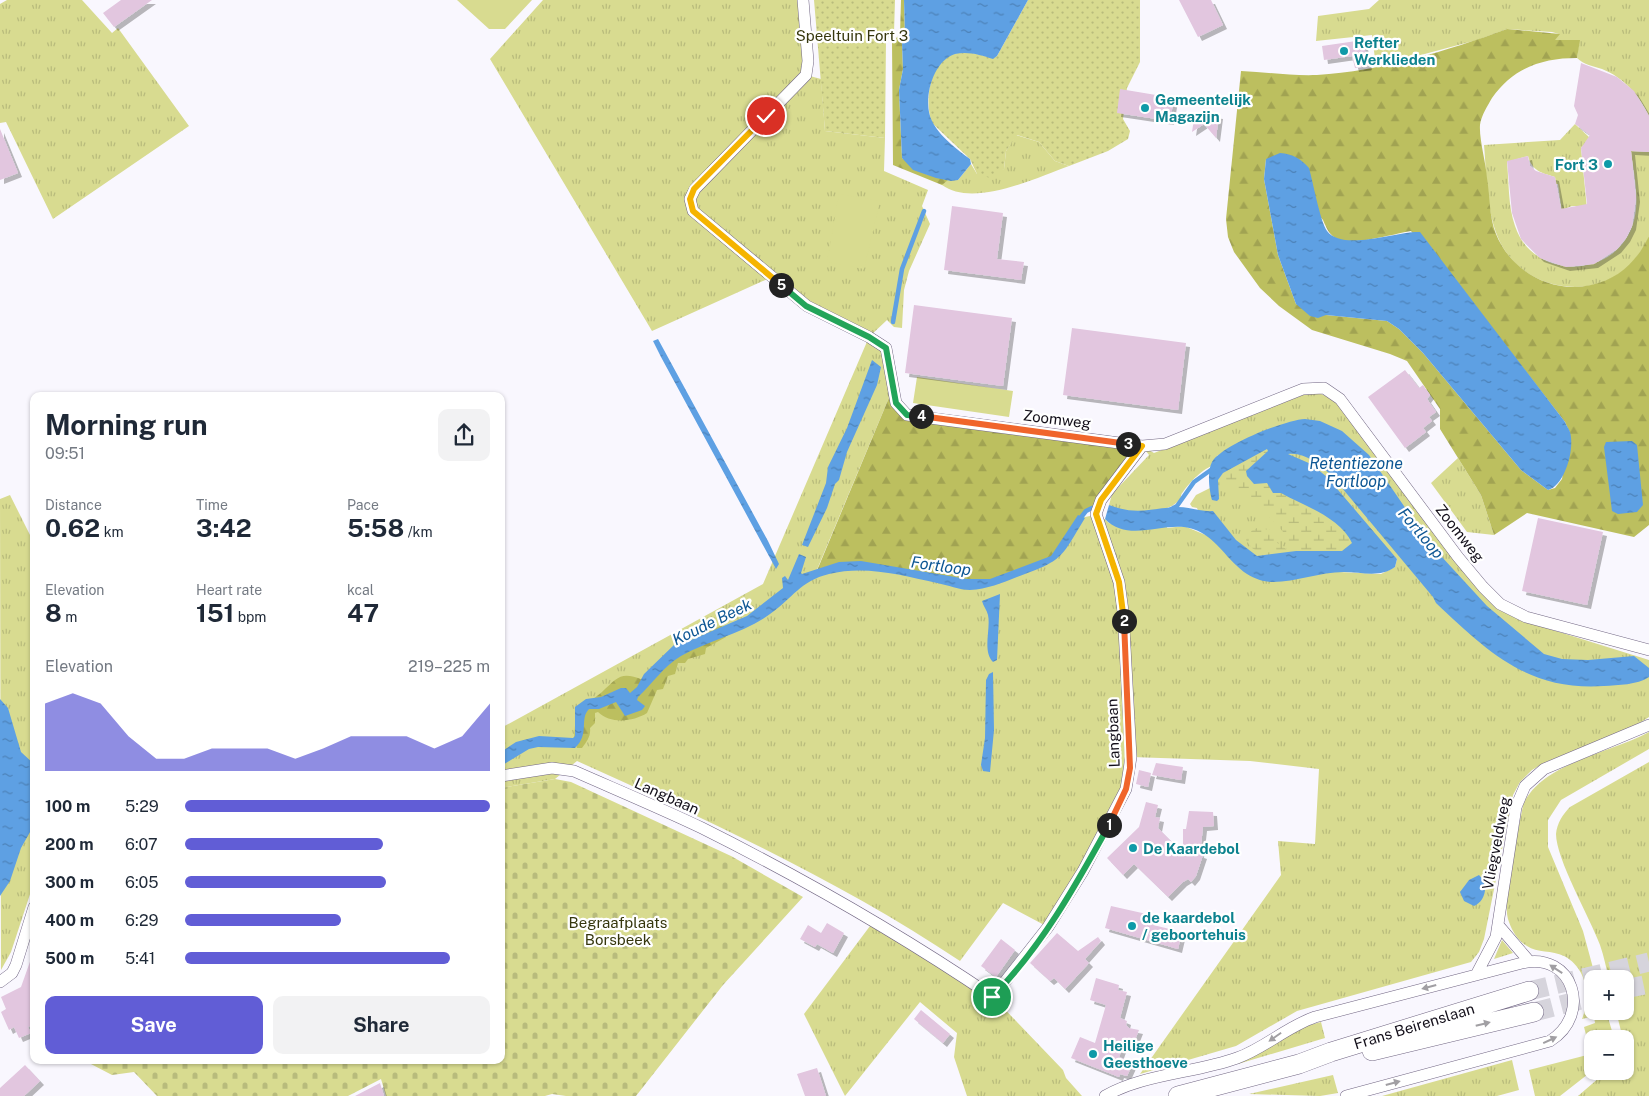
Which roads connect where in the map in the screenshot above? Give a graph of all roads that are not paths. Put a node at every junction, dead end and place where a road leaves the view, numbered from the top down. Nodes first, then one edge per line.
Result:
1 (802, 0) edge
2 (1142, 446) junction
3 (1649, 650) edge
4 (1649, 726) edge
5 (505, 775) edge
6 (30, 920) edge
7 (1499, 926) junction
8 (1529, 961) junction
9 (1476, 975) junction
10 (0, 982) edge
11 (1529, 991) tunnel mouth
12 (1534, 1012) tunnel mouth
13 (1299, 1064) junction
14 (1105, 1096) edge
15 (1178, 1096) edge
16 (1346, 1096) edge

1 - 2 street, Zoomweg
2 - 3 street, Zoomweg
2 - 5 street, Langbaan
4 - 7 street, Vliegveldweg
6 - 10 street
7 - 8 street
7 - 9 street, Vliegveldweg
8 - 9 street
16 -> 8 street
9 -> 14 street
11 - 13 main road, Frans Beirenslaan
13 -> 12 main road, Frans Beirenslaan
13 - 15 main road, Frans Beirenslaan

